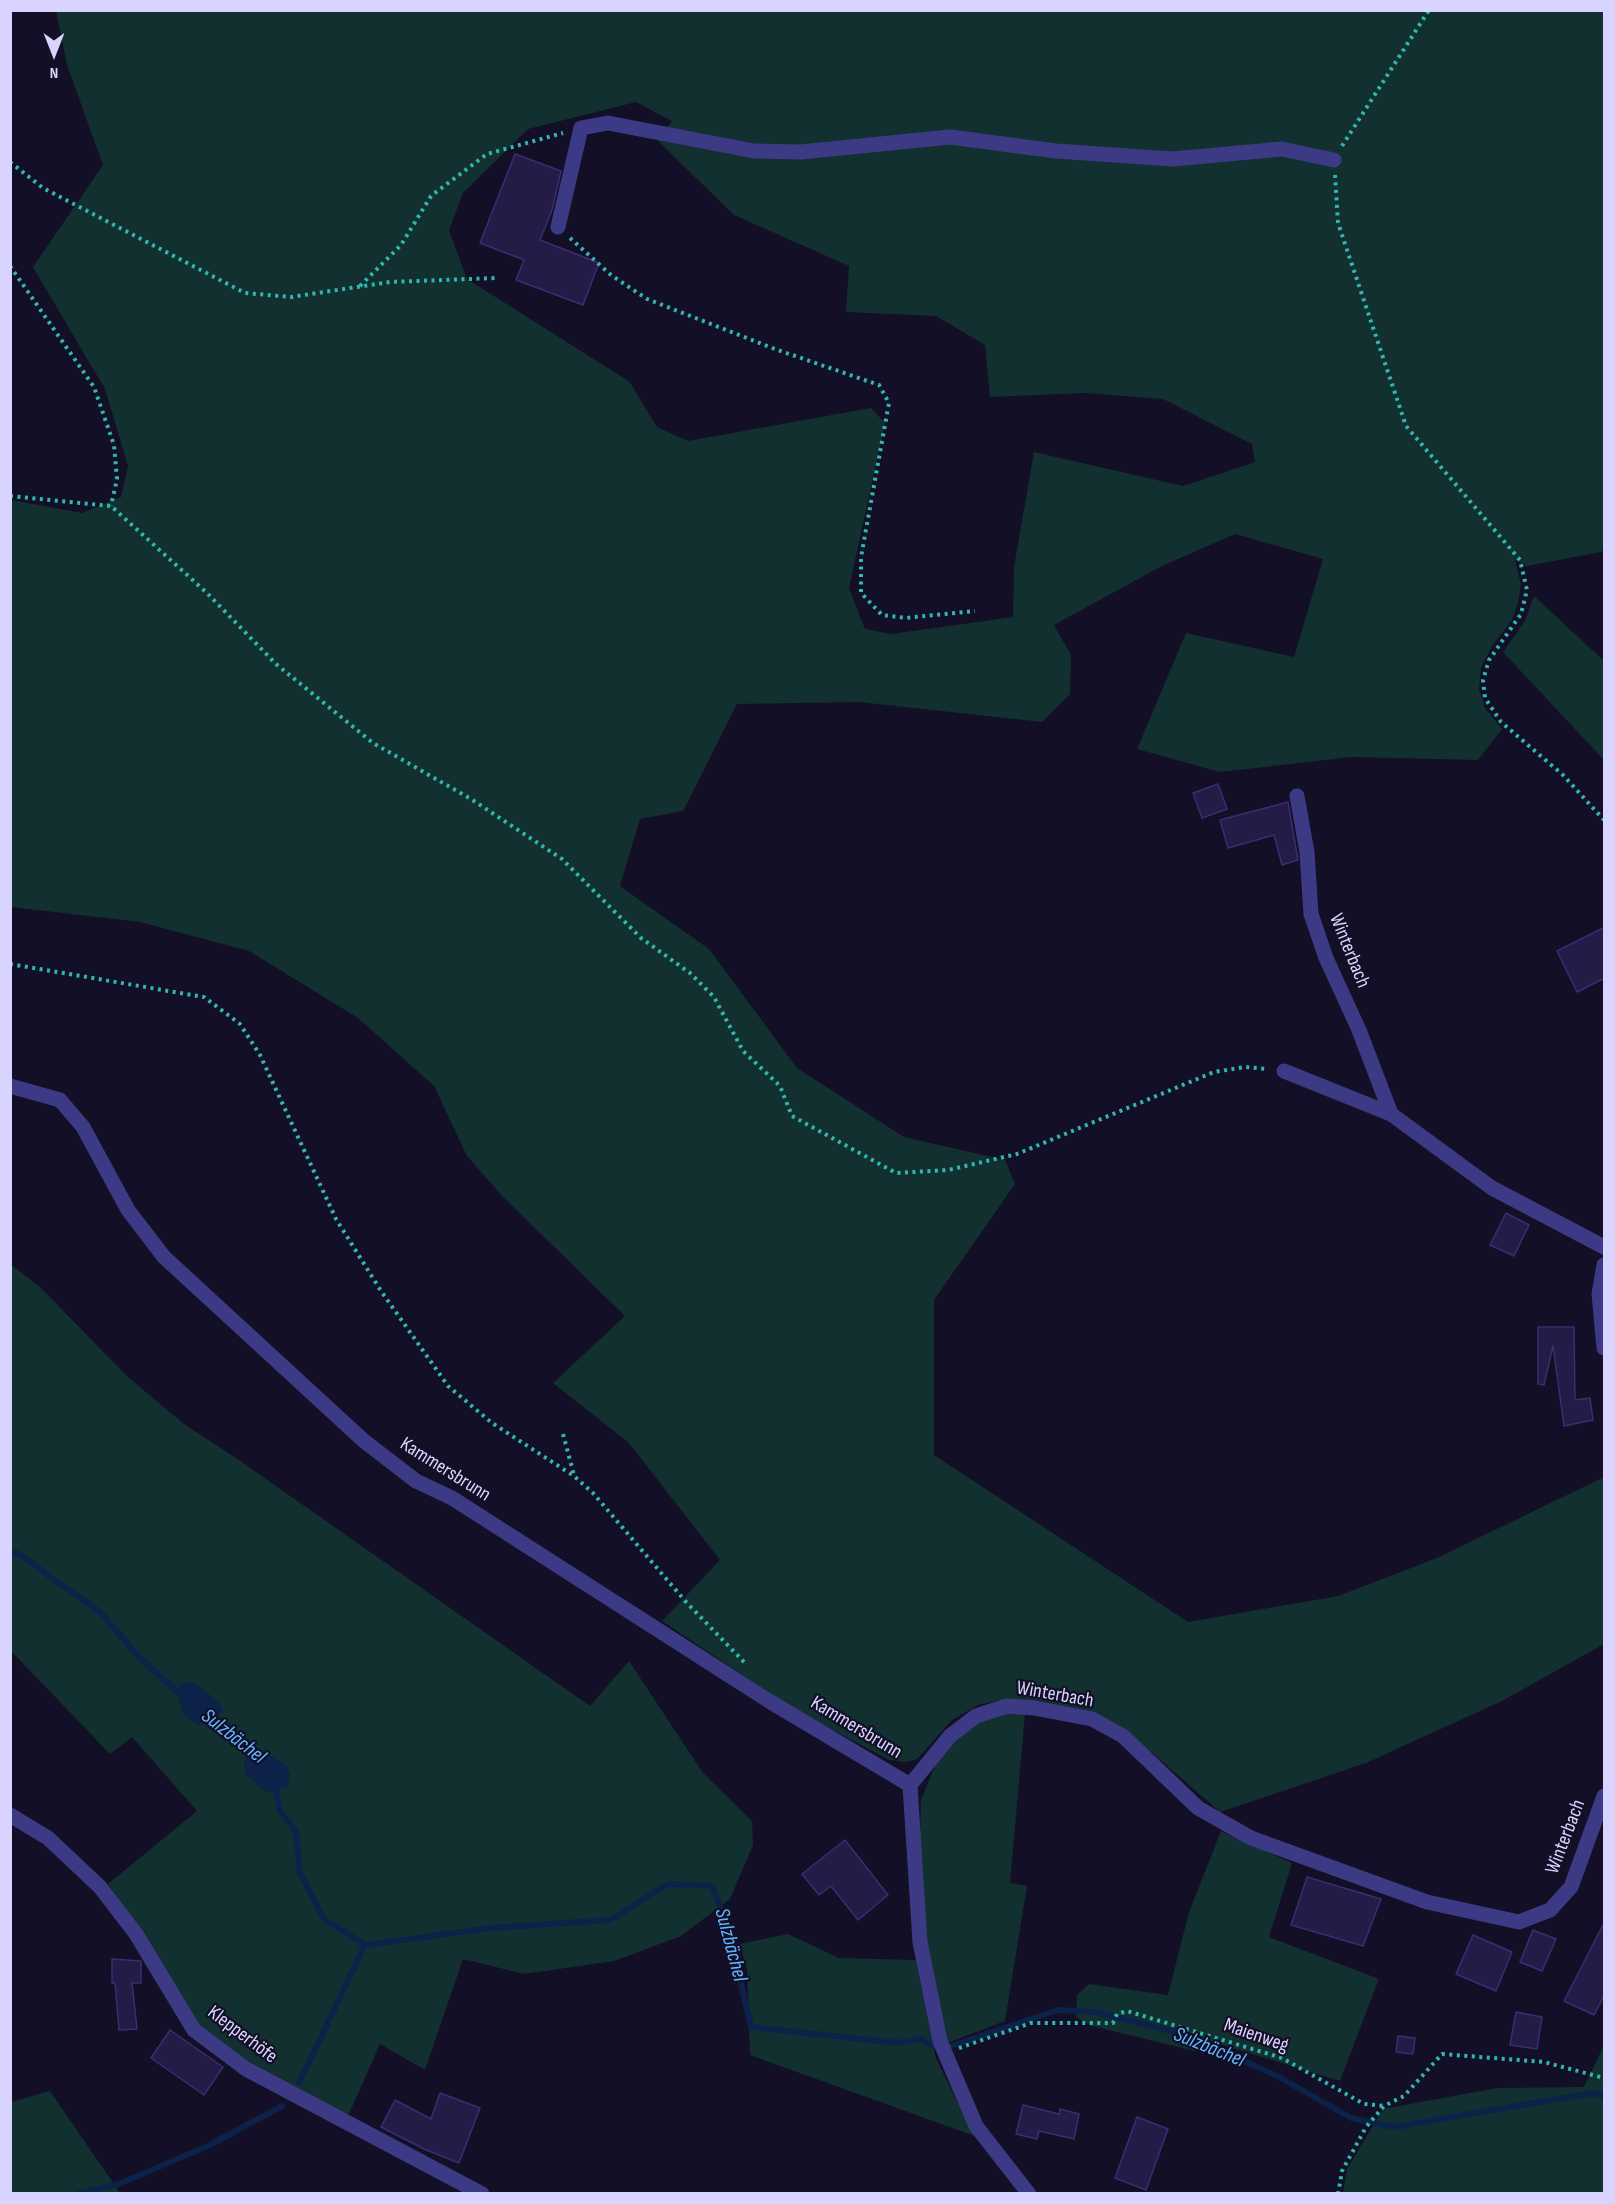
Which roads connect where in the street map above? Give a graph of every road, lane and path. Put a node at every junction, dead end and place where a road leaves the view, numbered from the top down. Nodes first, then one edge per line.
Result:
1 (1429, 10) edge
2 (581, 128) junction
3 (1334, 160) junction
4 (10, 162) edge
5 (558, 227) joint
6 (10, 266) edge
7 (495, 278) dead end
8 (360, 286) junction
9 (10, 496) edge
10 (111, 506) junction
11 (975, 611) dead end
12 (1297, 796) dead end
13 (1605, 820) edge
14 (10, 964) edge
15 (1284, 1071) joint
16 (10, 1086) edge
17 (1390, 1114) junction
18 (1605, 1247) edge
19 (1605, 1265) edge
20 (1605, 1348) edge
21 (563, 1434) dead end
22 (574, 1476) junction
23 (746, 1665) dead end
24 (910, 1785) junction
25 (1605, 1796) edge
26 (10, 1815) edge
27 (943, 2049) junction
28 (1605, 2078) edge
29 (1384, 2106) junction
30 (482, 2193) edge
31 (1029, 2193) edge
32 (1338, 2193) edge

1 - 3 path
2 - 3 street
2 - 5 street
2 - 8 path
3 - 13 path
4 - 8 path
5 - 11 path
6 - 10 path
7 - 8 path
9 - 10 path
10 - 15 path
12 - 17 street, Winterbach
14 - 22 path
15 - 17 street
16 - 24 street, Kammersbrunn
17 - 18 street
19 - 20 street
21 - 22 path
22 - 23 path
24 - 25 street, Winterbach
24 - 27 street
26 - 30 street, Klepperhöfe
27 - 29 path, Maienweg
27 - 31 street
28 - 29 path
29 - 32 path

